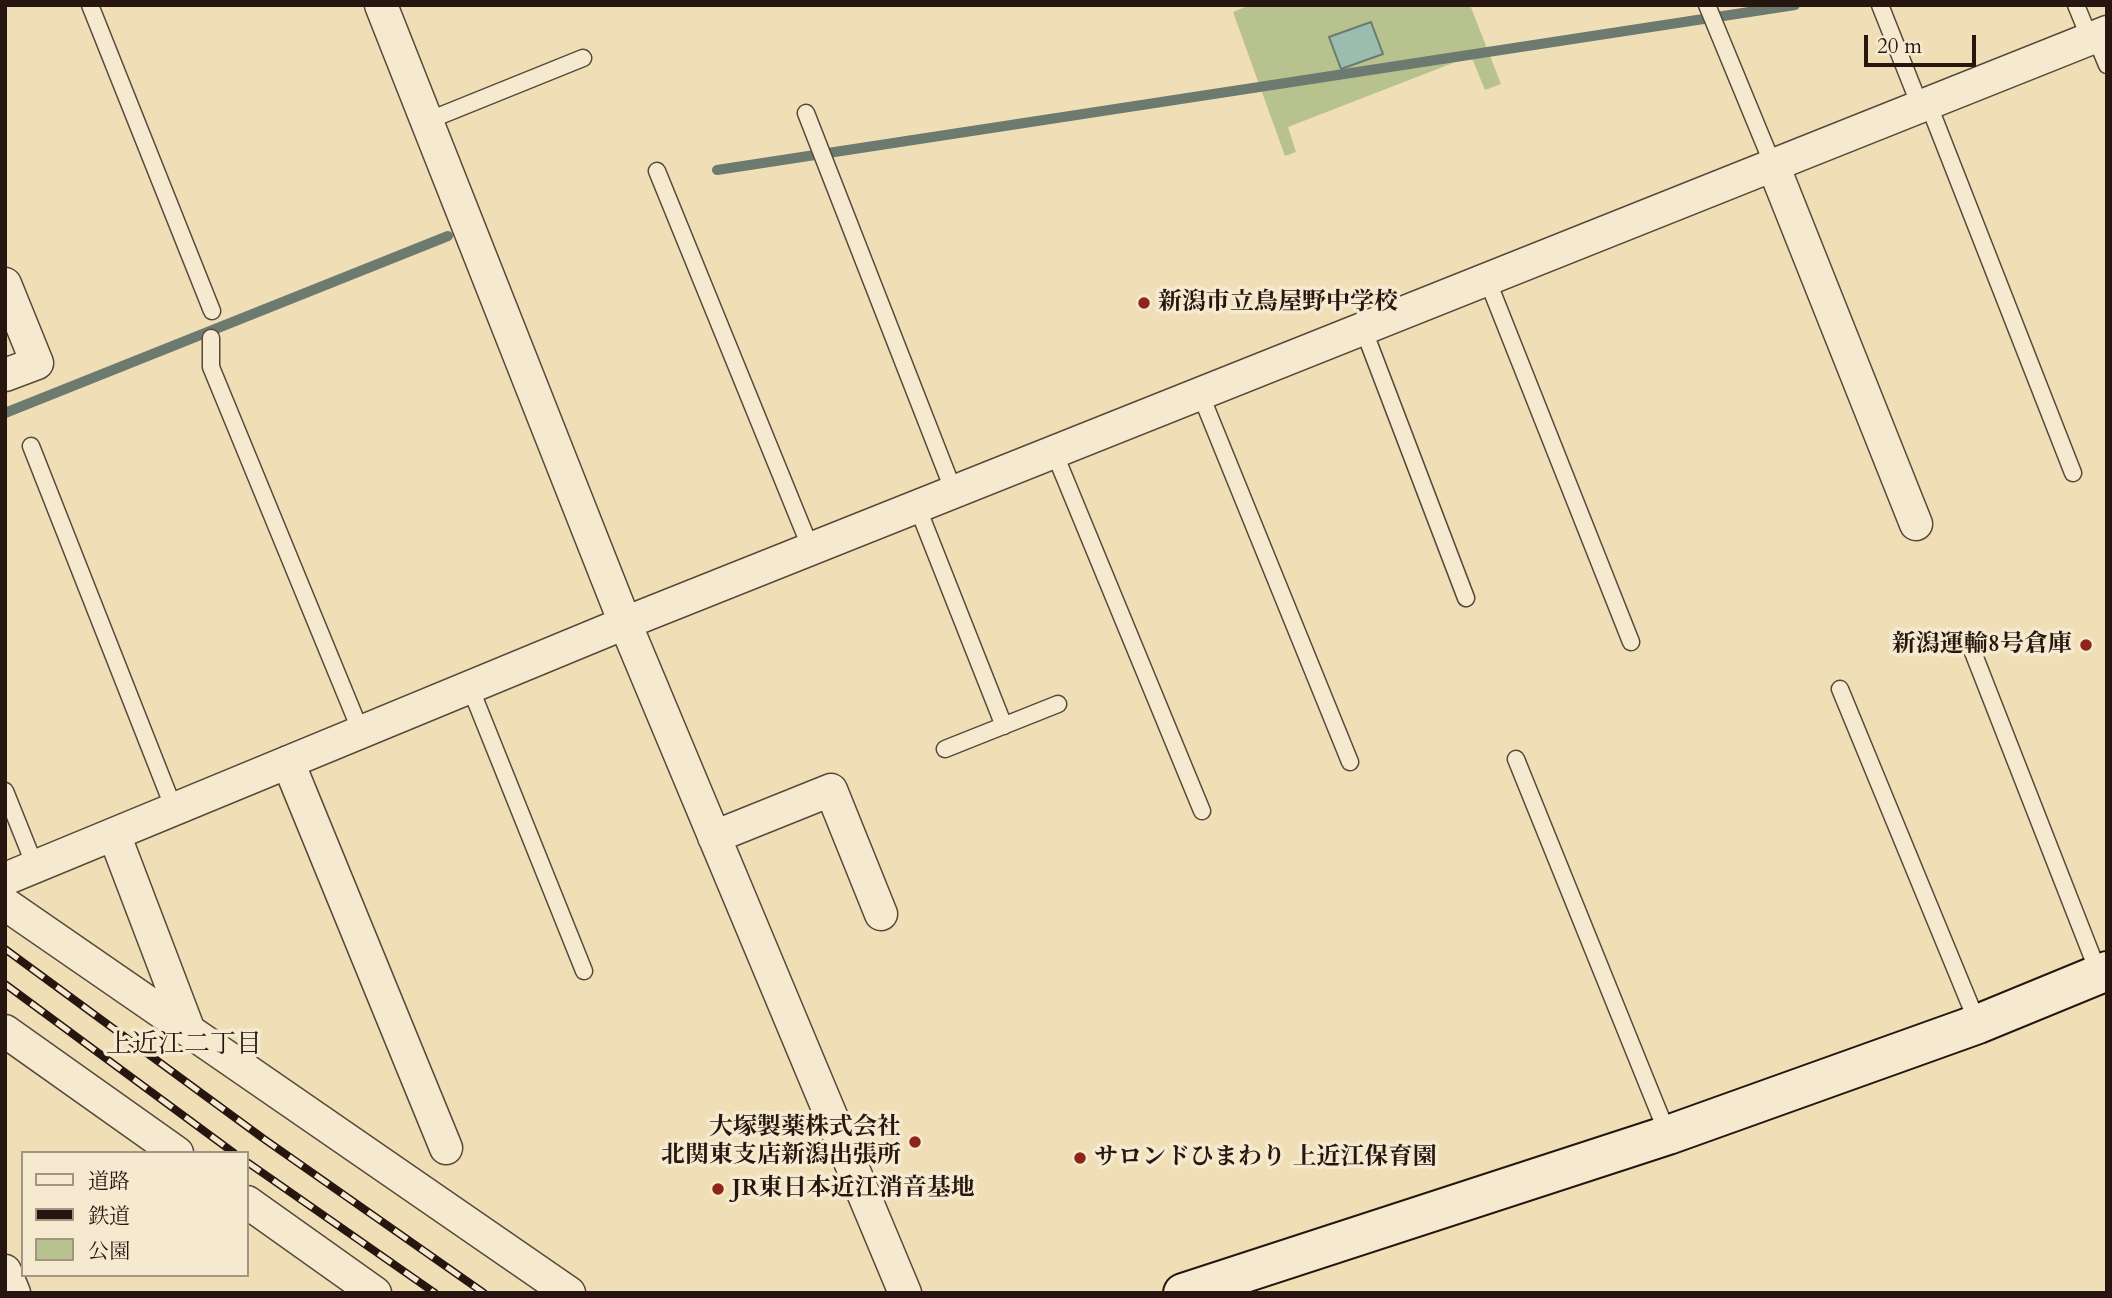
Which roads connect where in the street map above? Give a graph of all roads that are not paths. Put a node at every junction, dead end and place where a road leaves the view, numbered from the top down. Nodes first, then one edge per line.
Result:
1 (90, 5) edge
2 (381, 5) edge
3 (1707, 5) edge
4 (1880, 5) edge
5 (2076, 5) edge
6 (2100, 43) edge
7 (583, 58) dead end
8 (1924, 105) junction
9 (806, 113) dead end
10 (427, 121) junction
11 (1773, 165) junction
12 (657, 171) dead end
13 (1487, 279) junction
14 (5, 284) edge
15 (212, 311) dead end
16 (1363, 328) junction
17 (211, 338) dead end
18 (5, 376) edge
19 (1200, 393) junction
20 (31, 446) dead end
21 (1054, 452) junction
22 (2073, 473) dead end
23 (954, 492) junction
24 (917, 506) junction
25 (1916, 524) dead end
26 (811, 549) junction
27 (1466, 598) dead end
28 (625, 623) junction
29 (1631, 642) dead end
30 (1969, 642) dead end
31 (470, 687) junction
32 (1840, 689) dead end
33 (1058, 704) dead end
34 (1004, 726) junction
35 (361, 732) junction
36 (945, 749) dead end
37 (1517, 759) dead end
38 (288, 762) junction
39 (1350, 762) dead end
40 (5, 791) edge
41 (174, 809) junction
42 (1202, 811) dead end
43 (114, 834) junction
44 (714, 837) junction
45 (35, 866) junction
46 (5, 879) edge
47 (5, 904) edge
48 (881, 914) dead end
49 (584, 971) dead end
50 (2103, 973) edge
51 (1978, 1024) junction
52 (189, 1031) junction
53 (9, 1039) edge
54 (1668, 1135) junction
55 (446, 1148) dead end
56 (174, 1151) edge
57 (248, 1203) edge
58 (5, 1271) edge
59 (14, 1293) edge
60 (375, 1293) edge
61 (569, 1293) edge
62 (905, 1293) edge
63 (1183, 1293) edge

1 - 15 lane
2 - 10 street
3 - 11 lane
4 - 8 lane
5 - 6 lane
6 - 8 street
7 - 10 lane
8 - 11 street
8 - 22 lane
9 - 23 lane
10 - 28 street
11 - 13 street
11 - 25 street
12 - 26 lane
13 - 16 street
13 - 29 lane
14 - 18 street
16 - 19 street
16 - 27 lane
17 - 35 lane
19 - 21 street
19 - 39 lane
20 - 41 lane
21 - 23 street
21 - 42 lane
23 - 24 street
24 - 26 street
24 - 34 lane
26 - 28 street
28 - 31 street
28 - 44 street
30 - 50 lane
31 - 35 street
31 - 49 lane
32 - 51 lane
33 - 34 lane
34 - 36 lane
35 - 38 street
37 - 54 lane
38 - 41 street
38 - 55 street
40 - 45 lane
41 - 43 street
43 - 45 street
43 - 52 street
44 - 48 street
44 - 62 street
45 - 46 street
47 - 52 street
50 - 51 street
51 - 54 street
52 - 61 street
53 - 56 street
54 - 63 street
57 - 60 street
58 - 59 street

